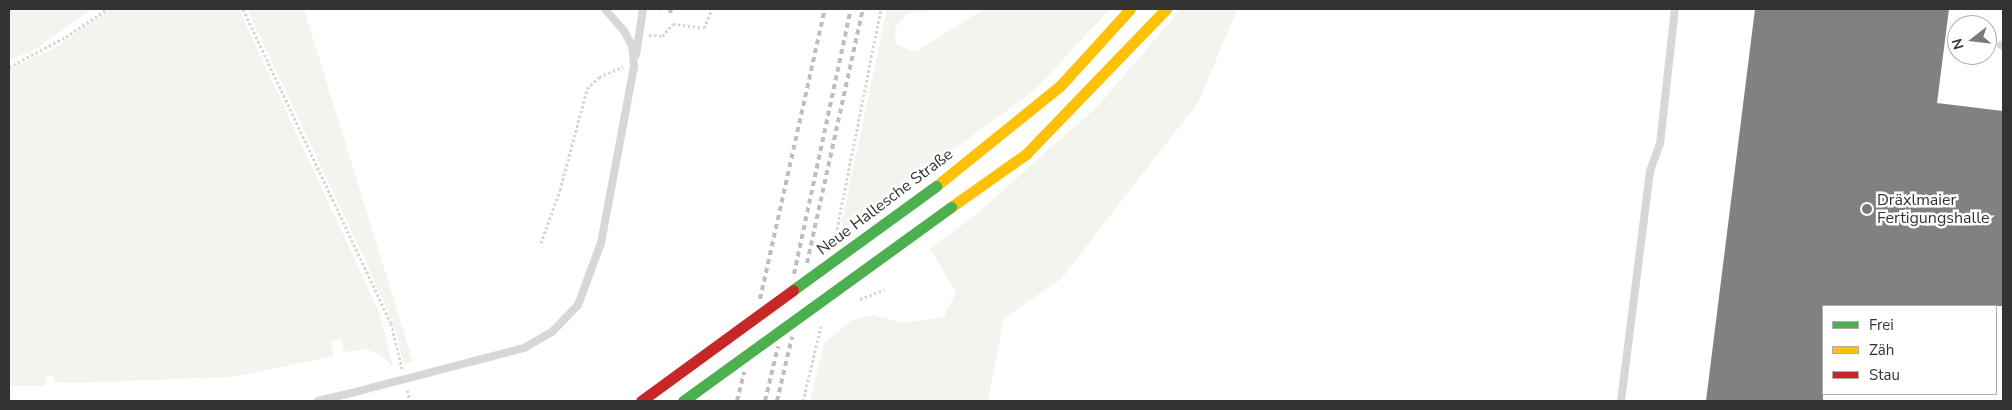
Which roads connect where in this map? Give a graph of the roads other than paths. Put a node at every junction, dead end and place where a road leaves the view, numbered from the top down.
1 (605, 9) edge
2 (643, 9) edge
3 (1130, 9) edge
4 (1166, 9) edge
5 (1675, 9) edge
6 (634, 67) junction
7 (318, 401) edge
8 (641, 401) edge
9 (683, 401) edge
10 (1621, 401) edge

1 - 6 lane
2 - 6 lane
3 - 8 main road, Neue Hallesche Straße, bridge
4 - 9 main road, bridge
5 - 10 lane
6 - 7 lane, bridge

